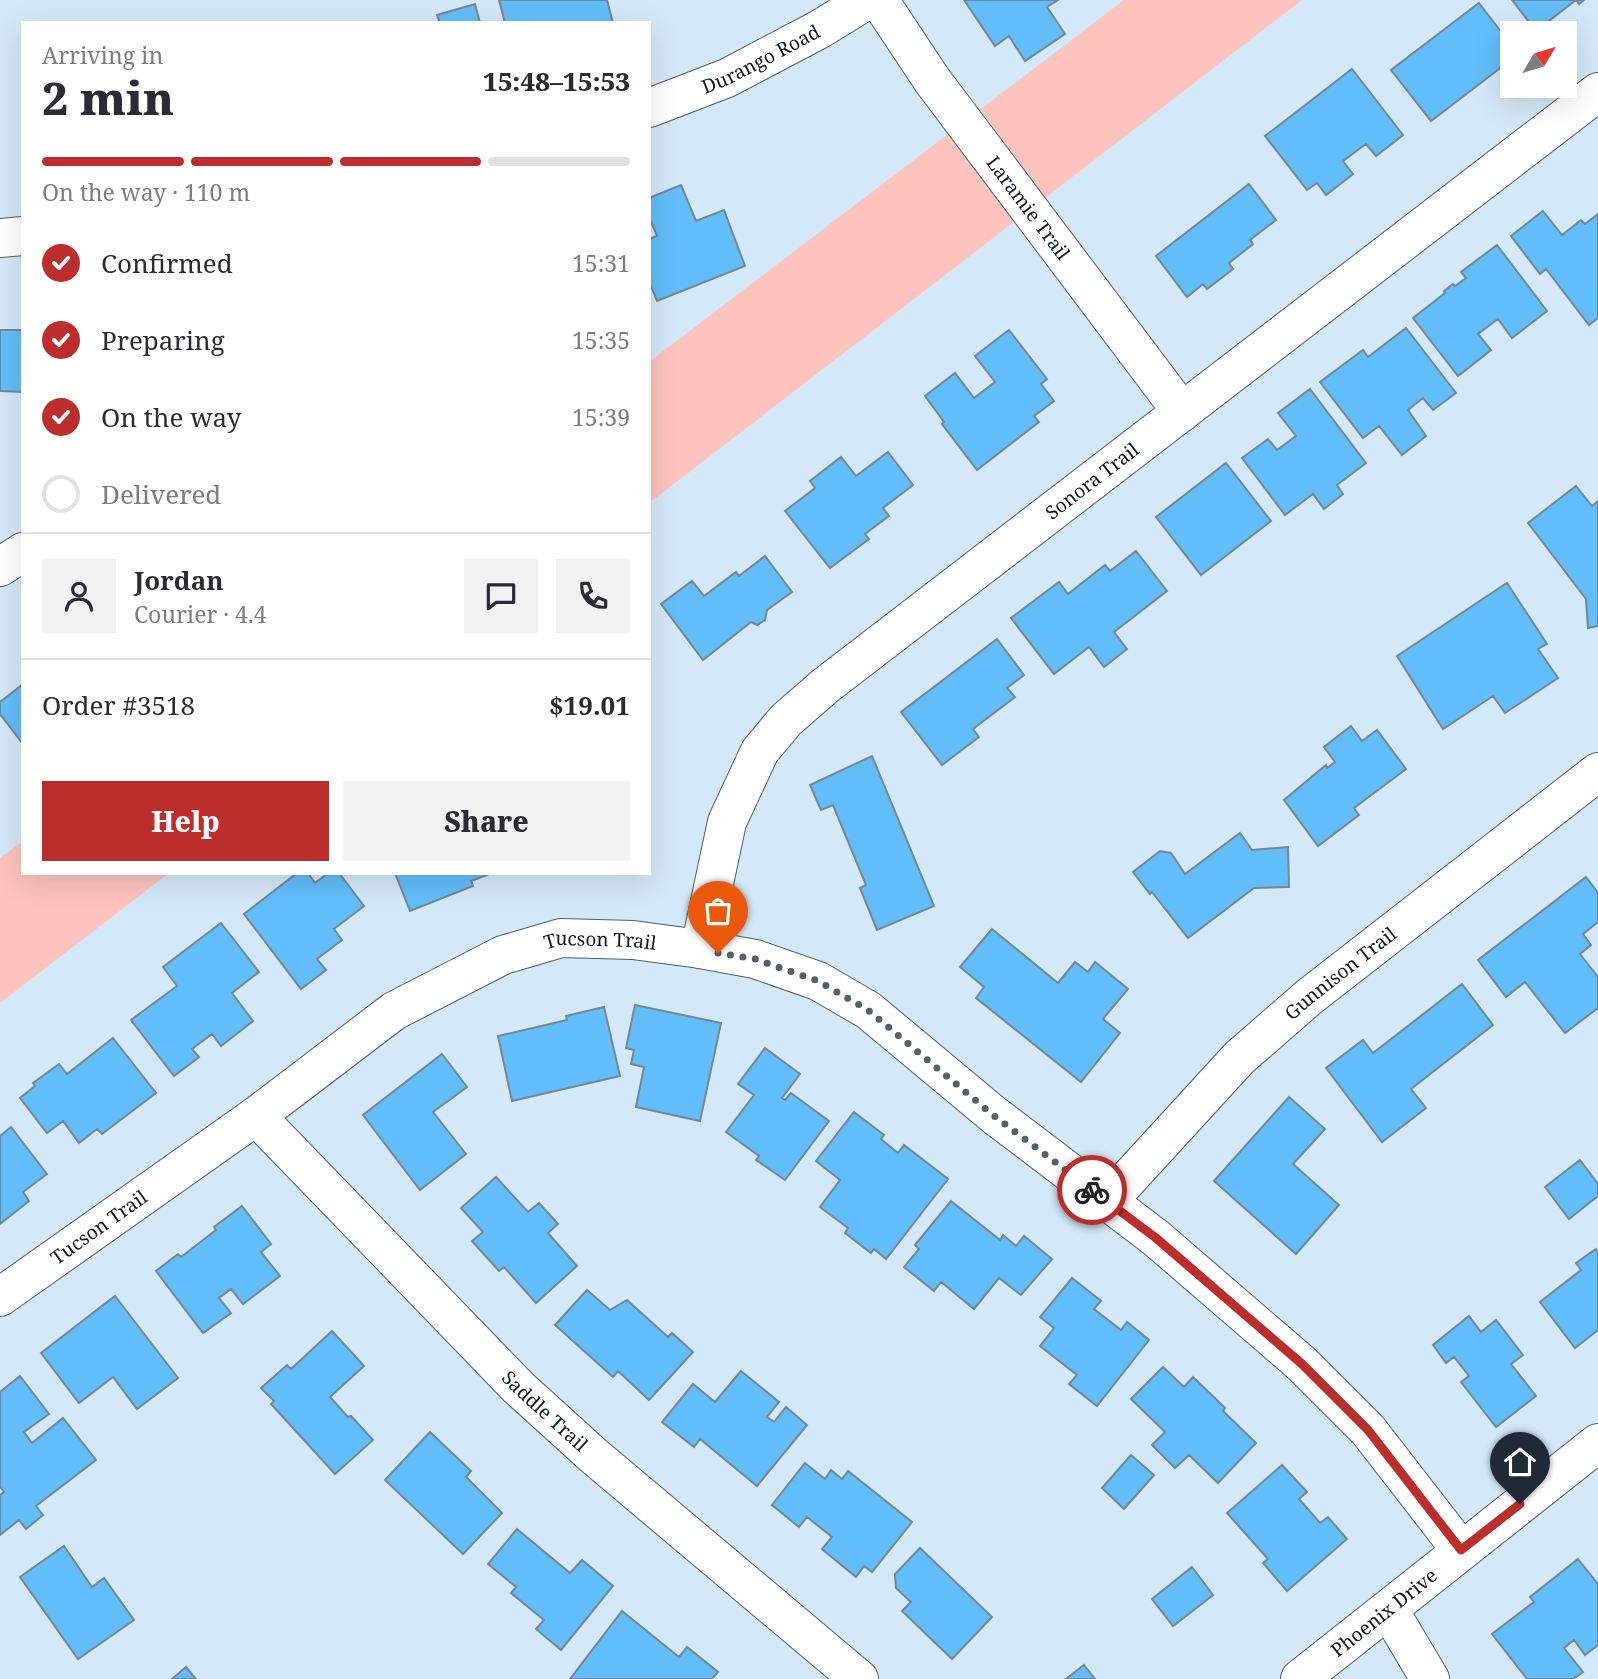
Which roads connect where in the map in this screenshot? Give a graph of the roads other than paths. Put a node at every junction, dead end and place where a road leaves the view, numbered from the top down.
1 (867, 0) edge
2 (879, 0) edge
3 (1598, 92) edge
4 (651, 107) edge
5 (21, 236) edge
6 (0, 237) edge
7 (1182, 412) junction
8 (21, 553) edge
9 (0, 567) edge
10 (1598, 772) edge
11 (700, 949) junction
12 (256, 1116) junction
13 (1108, 1201) junction
14 (0, 1297) edge
15 (1598, 1443) edge
16 (1461, 1550) junction
17 (1389, 1609) junction
18 (859, 1679) edge
19 (1300, 1679) edge
20 (1430, 1679) edge

1 - 4 street, Durango Road
2 - 7 street, Laramie Trail
3 - 7 street, Sonora Trail
5 - 6 street
7 - 11 street, Sonora Trail
8 - 9 street
10 - 13 street, Gunnison Trail
11 - 12 street, Tucson Trail
11 - 13 street, Tucson Trail
12 - 14 street, Tucson Trail
12 - 18 street, Saddle Trail
13 - 16 street, Tucson Trail
15 - 16 street, Phoenix Drive
16 - 17 street, Phoenix Drive
17 - 19 street, Phoenix Drive
17 - 20 street

